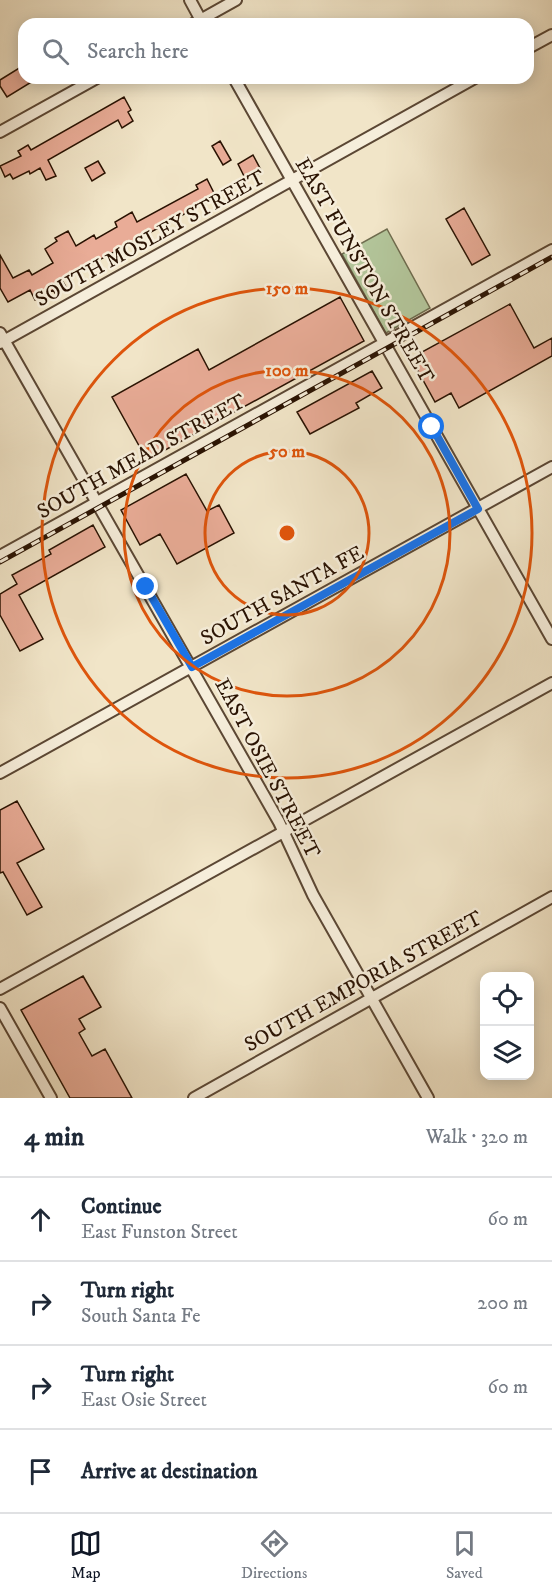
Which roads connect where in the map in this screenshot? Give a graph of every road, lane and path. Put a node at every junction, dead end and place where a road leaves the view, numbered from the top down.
1 (190, 0) edge
2 (236, 0) edge
3 (197, 18) edge
4 (207, 18) edge
5 (552, 35) edge
6 (534, 45) edge
7 (86, 84) edge
8 (237, 84) edge
9 (464, 84) edge
10 (0, 132) edge
11 (292, 181) junction
12 (552, 250) edge
13 (1, 339) edge
14 (384, 344) junction
15 (552, 467) edge
16 (97, 502) junction
17 (478, 509) junction
18 (0, 556) edge
19 (552, 639) edge
20 (192, 667) junction
21 (552, 683) edge
22 (0, 773) edge
23 (284, 831) junction
24 (552, 897) edge
25 (0, 989) edge
26 (371, 999) junction
27 (0, 1008) edge
28 (51, 1098) edge
29 (194, 1098) edge
30 (428, 1098) edge

1 - 3 street
2 - 4 street
5 - 6 street
7 - 10 street
8 - 11 street, EAST FUNSTON STREET
9 - 11 street, SOUTH MOSLEY STREET
11 - 13 street, SOUTH MOSLEY STREET
11 - 14 street, EAST FUNSTON STREET
12 - 14 street, SOUTH MEAD STREET
13 - 16 street, EAST OSIE STREET
14 - 16 street, SOUTH MEAD STREET
14 - 17 street, EAST FUNSTON STREET
15 - 17 street, SOUTH SANTA FE
16 - 18 street, SOUTH MEAD STREET
16 - 20 street, EAST OSIE STREET
17 - 19 street, EAST FUNSTON STREET
17 - 20 street, SOUTH SANTA FE
20 - 22 street, SOUTH SANTA FE
20 - 23 street, EAST OSIE STREET
21 - 23 street
23 - 25 street
23 - 26 street, EAST OSIE STREET
24 - 26 street, SOUTH EMPORIA STREET
26 - 29 street, SOUTH EMPORIA STREET
26 - 30 street, EAST OSIE STREET
27 - 28 street

